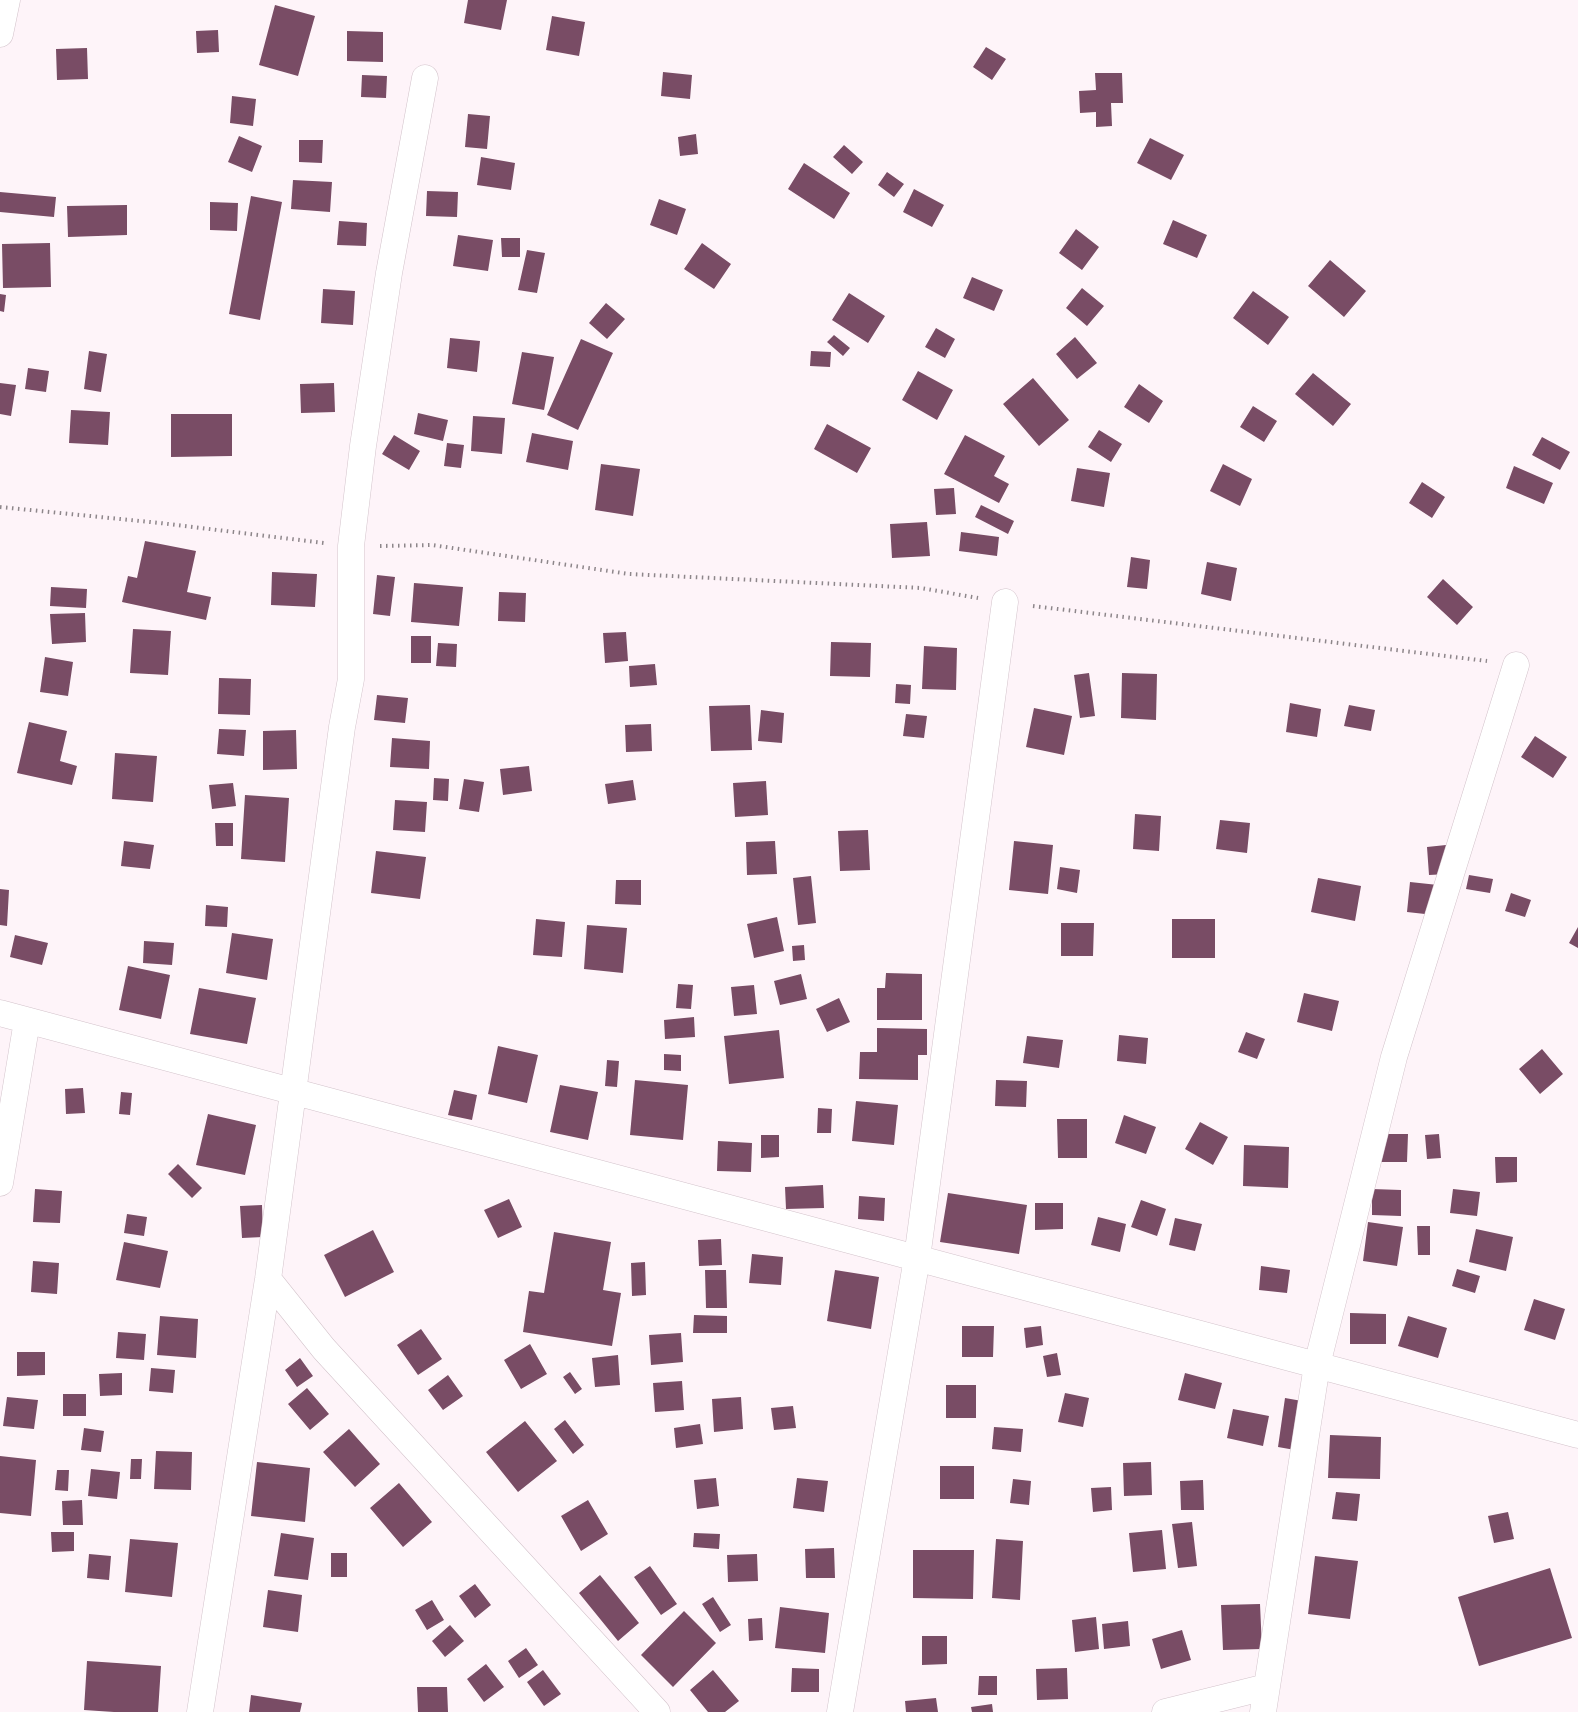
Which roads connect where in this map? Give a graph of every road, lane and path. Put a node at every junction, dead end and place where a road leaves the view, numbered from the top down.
1 (7, 0) edge
2 (0, 34) edge
3 (425, 78) dead end
4 (0, 507) edge
5 (351, 546) junction
6 (1005, 602) junction
7 (1516, 664) joint
8 (0, 1013) edge
9 (27, 1021) junction
10 (292, 1092) junction
11 (0, 1183) edge
12 (917, 1258) junction
13 (268, 1279) junction
14 (1317, 1365) junction
15 (1578, 1435) edge
16 (1264, 1700) edge
17 (200, 1712) edge
18 (657, 1712) edge
19 (840, 1712) edge
20 (1165, 1712) edge

1 - 2 street
3 - 5 street
4 - 5 path
5 - 6 path
5 - 10 street
6 - 7 path
6 - 12 street
7 - 14 street
8 - 9 street
9 - 10 street
9 - 11 street
10 - 12 street
10 - 13 street
12 - 14 street
12 - 19 street
13 - 17 street
13 - 18 street
14 - 15 street
14 - 16 street
16 - 20 street

